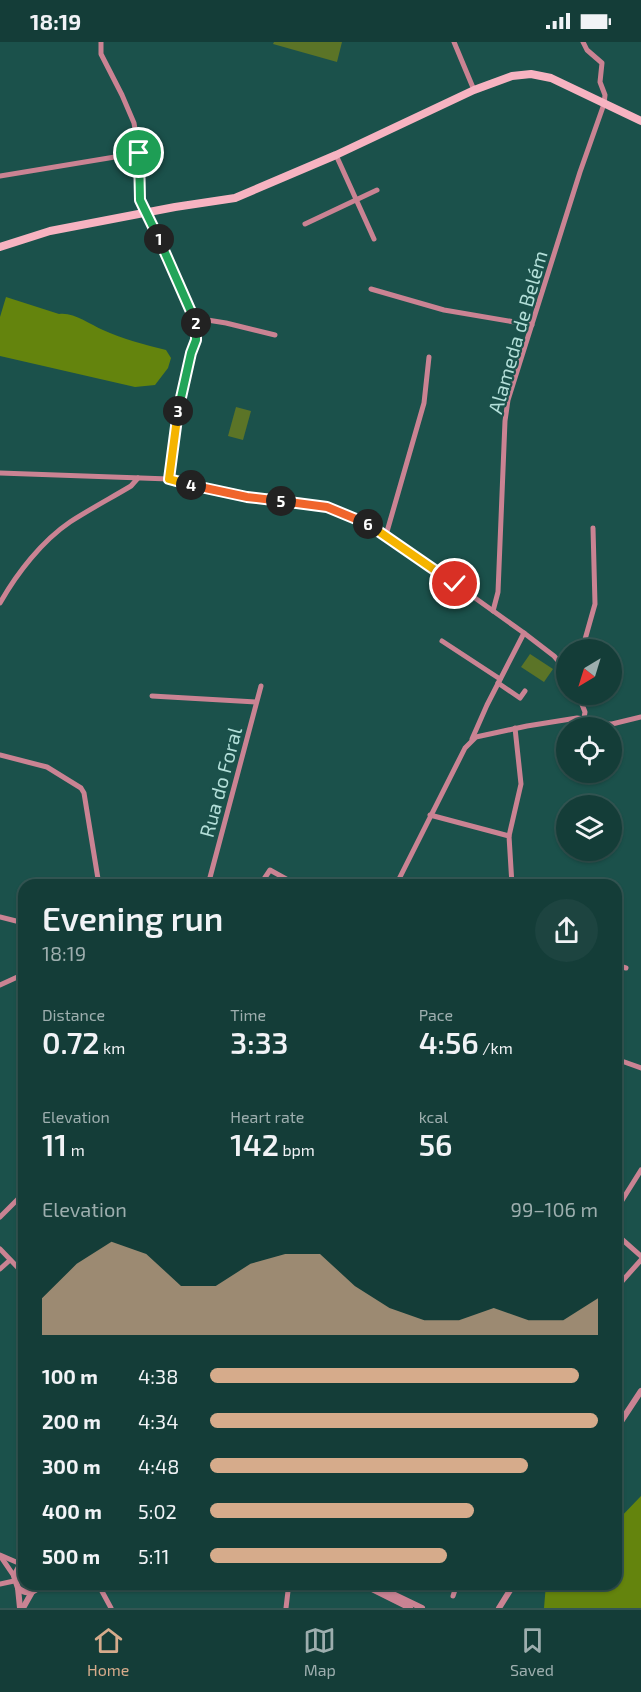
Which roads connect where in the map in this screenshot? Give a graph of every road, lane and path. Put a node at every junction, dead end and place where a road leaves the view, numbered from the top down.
1 (101, 42) edge
2 (454, 42) edge
3 (583, 42) edge
4 (474, 90) junction
5 (604, 104) junction
6 (641, 121) edge
7 (139, 153) junction
8 (336, 155) junction
9 (0, 176) edge
10 (377, 190) dead end
11 (356, 200) junction
12 (146, 213) junction
13 (305, 224) dead end
14 (374, 239) dead end
15 (0, 247) edge
16 (370, 289) dead end
17 (195, 318) junction
18 (532, 325) junction
19 (275, 335) dead end
20 (429, 357) dead end
21 (0, 473) edge
22 (138, 478) junction
23 (169, 479) junction
24 (593, 528) dead end
25 (386, 535) junction
26 (0, 603) edge
27 (493, 611) junction
28 (524, 633) junction
29 (585, 639) edge
30 (441, 641) dead end
31 (556, 658) edge
32 (499, 681) junction
33 (261, 686) dead end
34 (525, 691) dead end
35 (152, 696) dead end
36 (256, 702) junction
37 (641, 717) edge
38 (556, 722) edge
39 (622, 723) edge
40 (515, 729) junction
41 (472, 739) junction
42 (0, 755) edge
43 (430, 815) junction
44 (509, 836) junction
45 (98, 879) edge
46 (210, 879) edge
47 (264, 879) edge
48 (286, 879) edge
49 (399, 879) edge
50 (512, 879) edge
51 (0, 917) edge
52 (18, 922) edge
53 (622, 967) edge
54 (626, 968) dead end
55 (18, 977) edge
56 (0, 986) edge
57 (622, 1061) edge
58 (641, 1068) edge
59 (640, 1172) edge
60 (18, 1199) edge
61 (622, 1200) edge
62 (0, 1217) edge
63 (622, 1240) edge
64 (0, 1249) edge
65 (641, 1258) edge
66 (10, 1260) junction
67 (18, 1268) edge
68 (0, 1269) edge
69 (622, 1281) edge
70 (641, 1391) edge
71 (622, 1420) edge
72 (0, 1556) edge
73 (18, 1563) edge
74 (18, 1570) edge
75 (14, 1578) junction
76 (0, 1584) edge
77 (18, 1588) edge
78 (18, 1590) edge
79 (20, 1590) edge
80 (34, 1590) edge
81 (101, 1590) edge
82 (374, 1590) edge
83 (384, 1590) edge
84 (455, 1590) edge
85 (510, 1590) edge
86 (288, 1591) dead end
87 (32, 1592) junction
88 (453, 1596) dead end
89 (22, 1608) edge
90 (111, 1608) edge
91 (286, 1608) edge
92 (410, 1608) edge
93 (422, 1608) edge
94 (499, 1608) edge

1 - 7 street
2 - 4 street
3 - 5 street
4 - 5 main road
4 - 8 main road
5 - 6 main road
5 - 18 street, Alameda de Belém
7 - 9 street
7 - 12 street
8 - 11 street
8 - 12 main road
10 - 11 street
11 - 13 street
11 - 14 street
12 - 15 main road
12 - 17 street
16 - 18 street
17 - 19 street
17 - 23 street
18 - 27 street, Alameda de Belém
20 - 25 street
21 - 22 street
22 - 23 street
22 - 26 street
23 - 25 street
24 - 29 street
25 - 27 street
27 - 28 street
28 - 31 street
28 - 32 street
30 - 32 street
32 - 34 street
32 - 41 street
33 - 36 street, Rua do Foral
35 - 36 street
36 - 46 street, Rua do Foral
37 - 39 street
38 - 40 street
40 - 41 street
40 - 44 street
41 - 43 street
42 - 45 street
43 - 44 street
43 - 49 street
44 - 50 street
47 - 48 street
51 - 52 street
53 - 54 street
55 - 56 street
57 - 58 street
59 - 61 street
60 - 62 street
63 - 65 street
64 - 66 street
65 - 69 street
66 - 67 street
66 - 68 street
70 - 71 street
72 - 73 street
72 - 75 street
74 - 75 street
75 - 76 street
75 - 77 street
78 - 89 street
79 - 87 street
80 - 87 street
81 - 90 street
82 - 92 street
83 - 93 street
84 - 88 street
85 - 94 street
86 - 91 street
87 - 89 street

